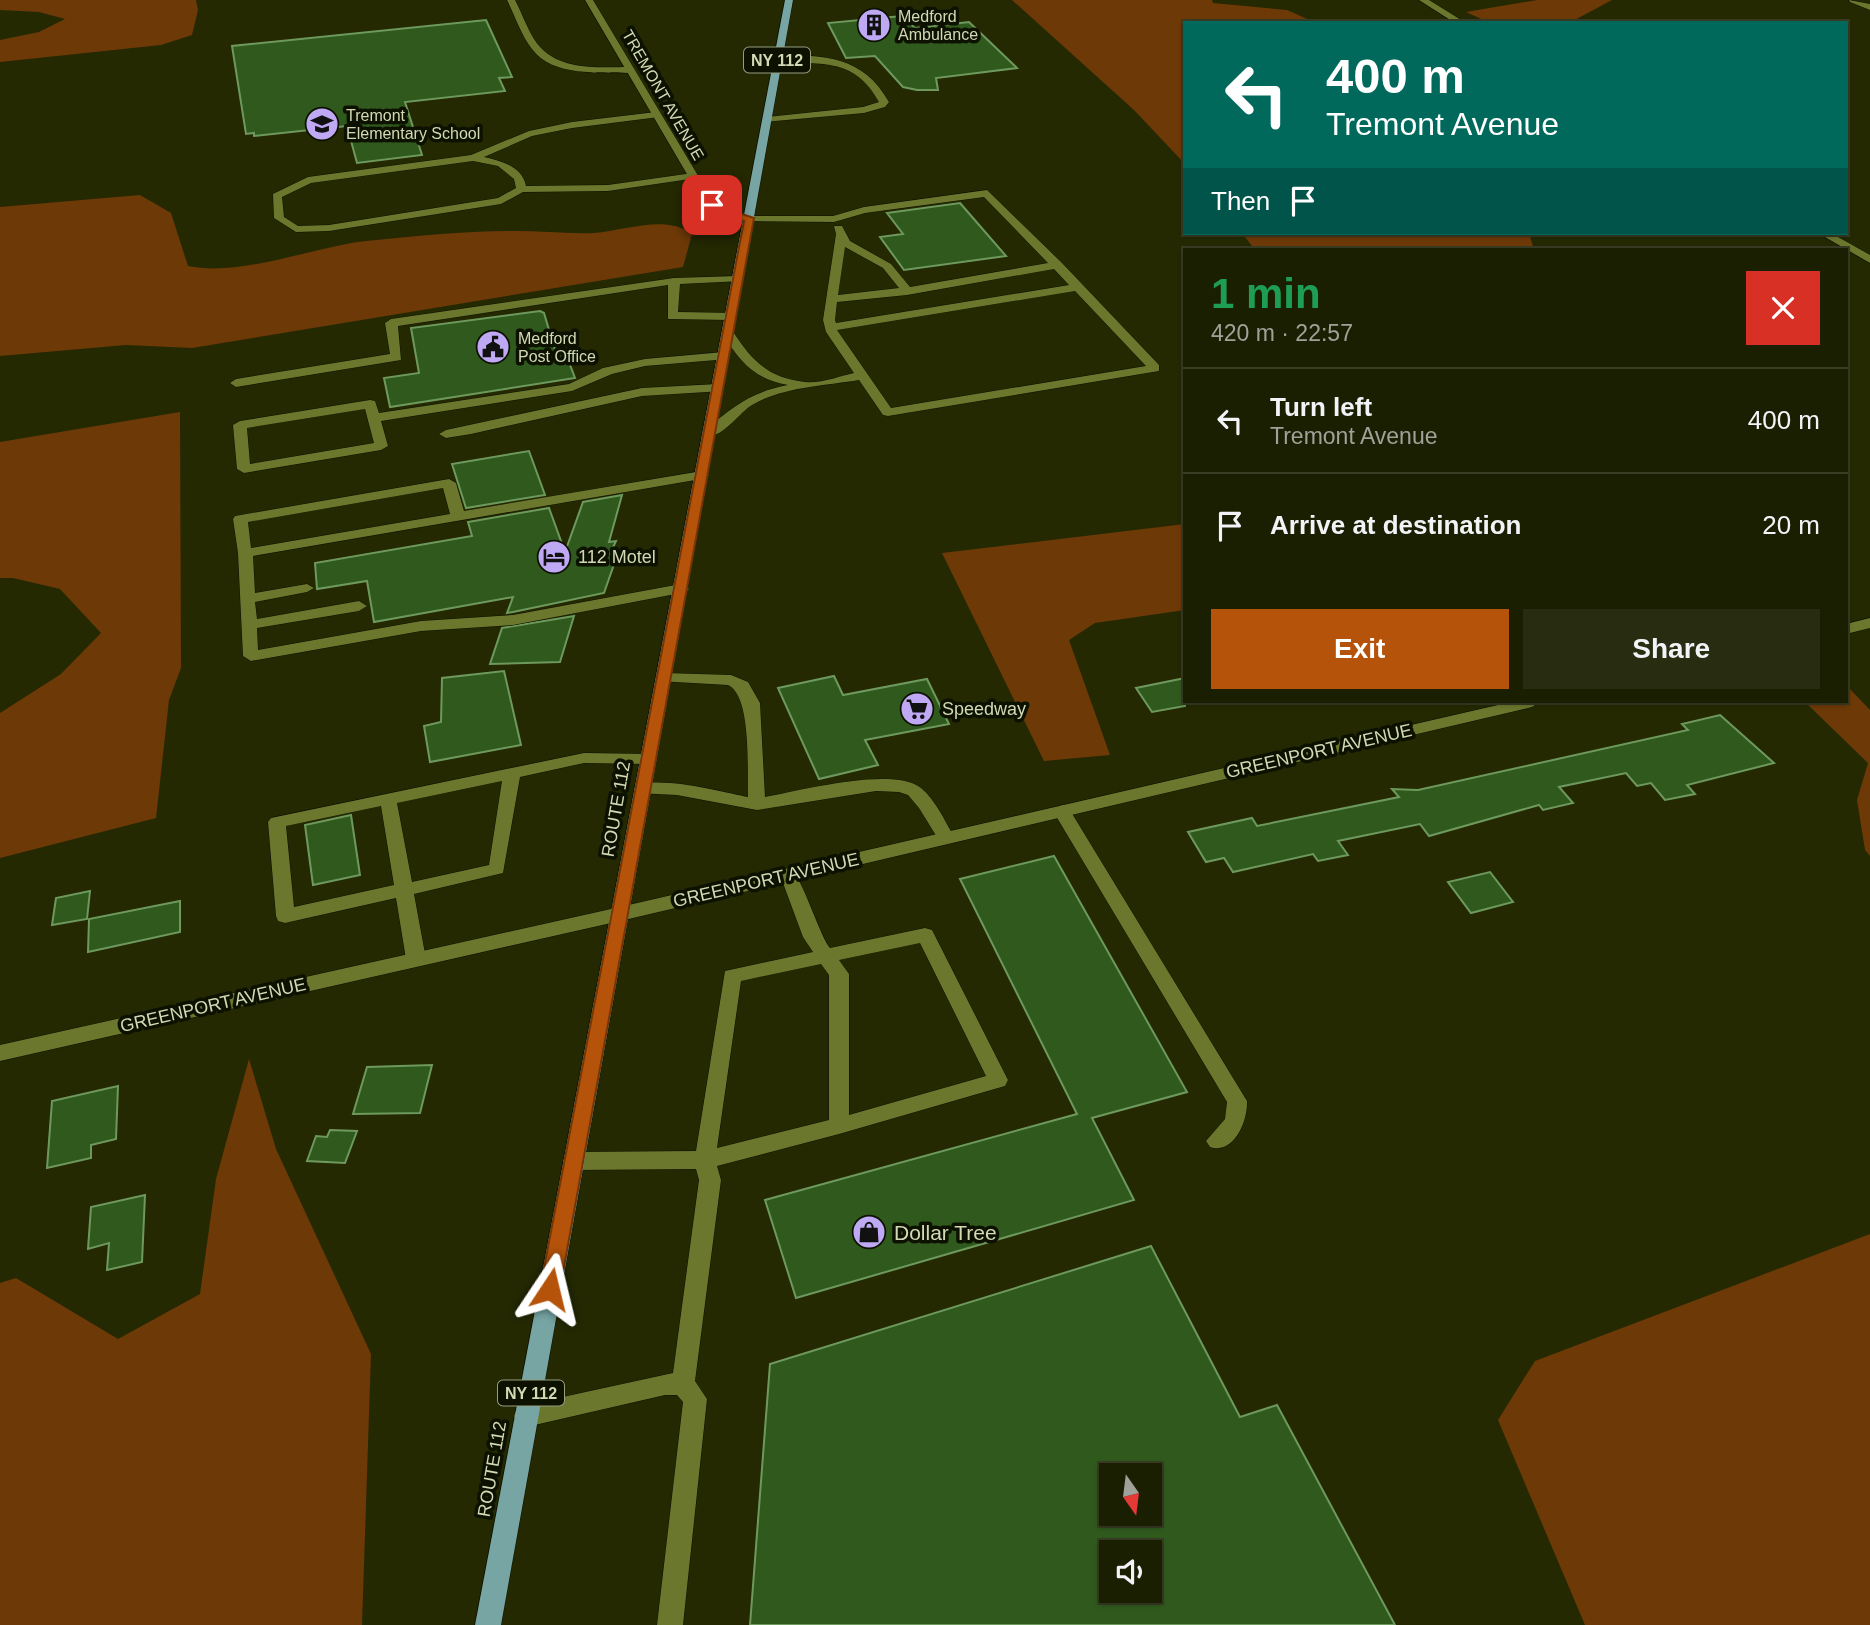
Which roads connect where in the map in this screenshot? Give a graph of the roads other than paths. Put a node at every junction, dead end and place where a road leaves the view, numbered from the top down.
1 (511, 0) edge
2 (589, 0) edge
3 (789, 0) edge
4 (1423, 0) edge
5 (1853, 0) edge
6 (1870, 8) edge
7 (1459, 21) edge
8 (777, 58) junction
9 (630, 70) junction
10 (656, 115) junction
11 (767, 120) junction
12 (473, 158) junction
13 (693, 176) junction
14 (521, 189) junction
15 (749, 218) junction
16 (834, 219) junction
17 (841, 235) junction
18 (1826, 235) edge
19 (1870, 260) edge
20 (1058, 265) junction
21 (738, 279) junction
22 (674, 281) junction
23 (1079, 287) junction
24 (907, 291) junction
25 (833, 299) junction
26 (732, 316) junction
27 (831, 327) junction
28 (728, 333) junction
29 (724, 356) junction
30 (864, 375) junction
31 (236, 383) dead end
32 (803, 384) junction
33 (718, 388) junction
34 (374, 418) junction
35 (710, 433) junction
36 (446, 435) dead end
37 (702, 475) junction
38 (458, 516) junction
39 (244, 553) junction
40 (307, 588) dead end
41 (681, 589) junction
42 (246, 599) junction
43 (359, 606) dead end
44 (1870, 623) edge
45 (248, 625) junction
46 (1848, 628) edge
47 (664, 678) junction
48 (1528, 703) edge
49 (649, 759) junction
50 (512, 773) junction
51 (643, 789) junction
52 (388, 799) junction
53 (757, 804) junction
54 (1062, 811) junction
55 (946, 838) junction
56 (789, 875) junction
57 (404, 890) junction
58 (620, 914) junction
59 (827, 957) junction
60 (416, 960) junction
61 (0, 1053) edge
62 (839, 1126) junction
63 (1217, 1141) dead end
64 (705, 1160) junction
65 (574, 1161) junction
66 (684, 1384) junction
67 (526, 1416) junction
68 (488, 1625) edge
69 (670, 1625) edge

1 - 9 street
2 - 9 street, TREMONT AVENUE
3 - 8 main road, ROUTE 112 / NY 112
4 - 7 street
5 - 6 street
8 - 11 main road, ROUTE 112 / NY 112
8 - 11 street
9 - 10 street, TREMONT AVENUE
10 - 12 street
10 - 13 street, TREMONT AVENUE
11 - 15 main road, ROUTE 112 / NY 112
12 - 14 street
12 - 14 street
13 - 14 street
13 - 15 street, TREMONT AVENUE
15 - 16 street, TREMONT AVENUE
15 - 21 main road, ROUTE 112 / NY 112
16 - 17 street
16 - 20 street, TREMONT AVENUE
17 - 24 street
17 - 25 street
18 - 19 street
20 - 23 street
20 - 24 street
21 - 22 street
21 - 26 main road, ROUTE 112 / NY 112
22 - 26 street
22 - 31 street
23 - 27 street
23 - 30 street
24 - 25 street
25 - 27 street
26 - 28 main road, ROUTE 112 / NY 112
27 - 30 street
28 - 29 main road, ROUTE 112 / NY 112
28 - 32 street
29 - 33 main road, ROUTE 112 / NY 112
29 - 34 street
30 - 32 street
32 - 35 street
33 - 35 main road, ROUTE 112 / NY 112
33 - 36 street
34 - 34 street
35 - 37 main road, ROUTE 112 / NY 112
37 - 38 street
37 - 41 main road, ROUTE 112 / NY 112
38 - 39 street
38 - 39 street
39 - 42 street
40 - 42 street
41 - 45 street
41 - 47 main road, ROUTE 112 / NY 112
42 - 45 street
43 - 45 street
44 - 46 street
47 - 49 main road, ROUTE 112 / NY 112
47 - 53 street
48 - 54 street, GREENPORT AVENUE
49 - 50 street
49 - 51 main road, ROUTE 112 / NY 112
50 - 52 street
50 - 57 street
51 - 53 street
51 - 58 main road, ROUTE 112 / NY 112
52 - 57 street
52 - 57 street
53 - 55 street
54 - 55 street, GREENPORT AVENUE
54 - 63 street
55 - 56 street, GREENPORT AVENUE
56 - 58 street, GREENPORT AVENUE
56 - 59 street
57 - 60 street
58 - 60 street, GREENPORT AVENUE
58 - 65 main road, ROUTE 112 / NY 112
59 - 62 street
59 - 62 street
59 - 64 street
60 - 61 street, GREENPORT AVENUE
62 - 64 street
64 - 65 street
64 - 66 street
65 - 67 main road, ROUTE 112 / NY 112
66 - 67 street
66 - 69 street
67 - 68 main road, ROUTE 112 / NY 112

